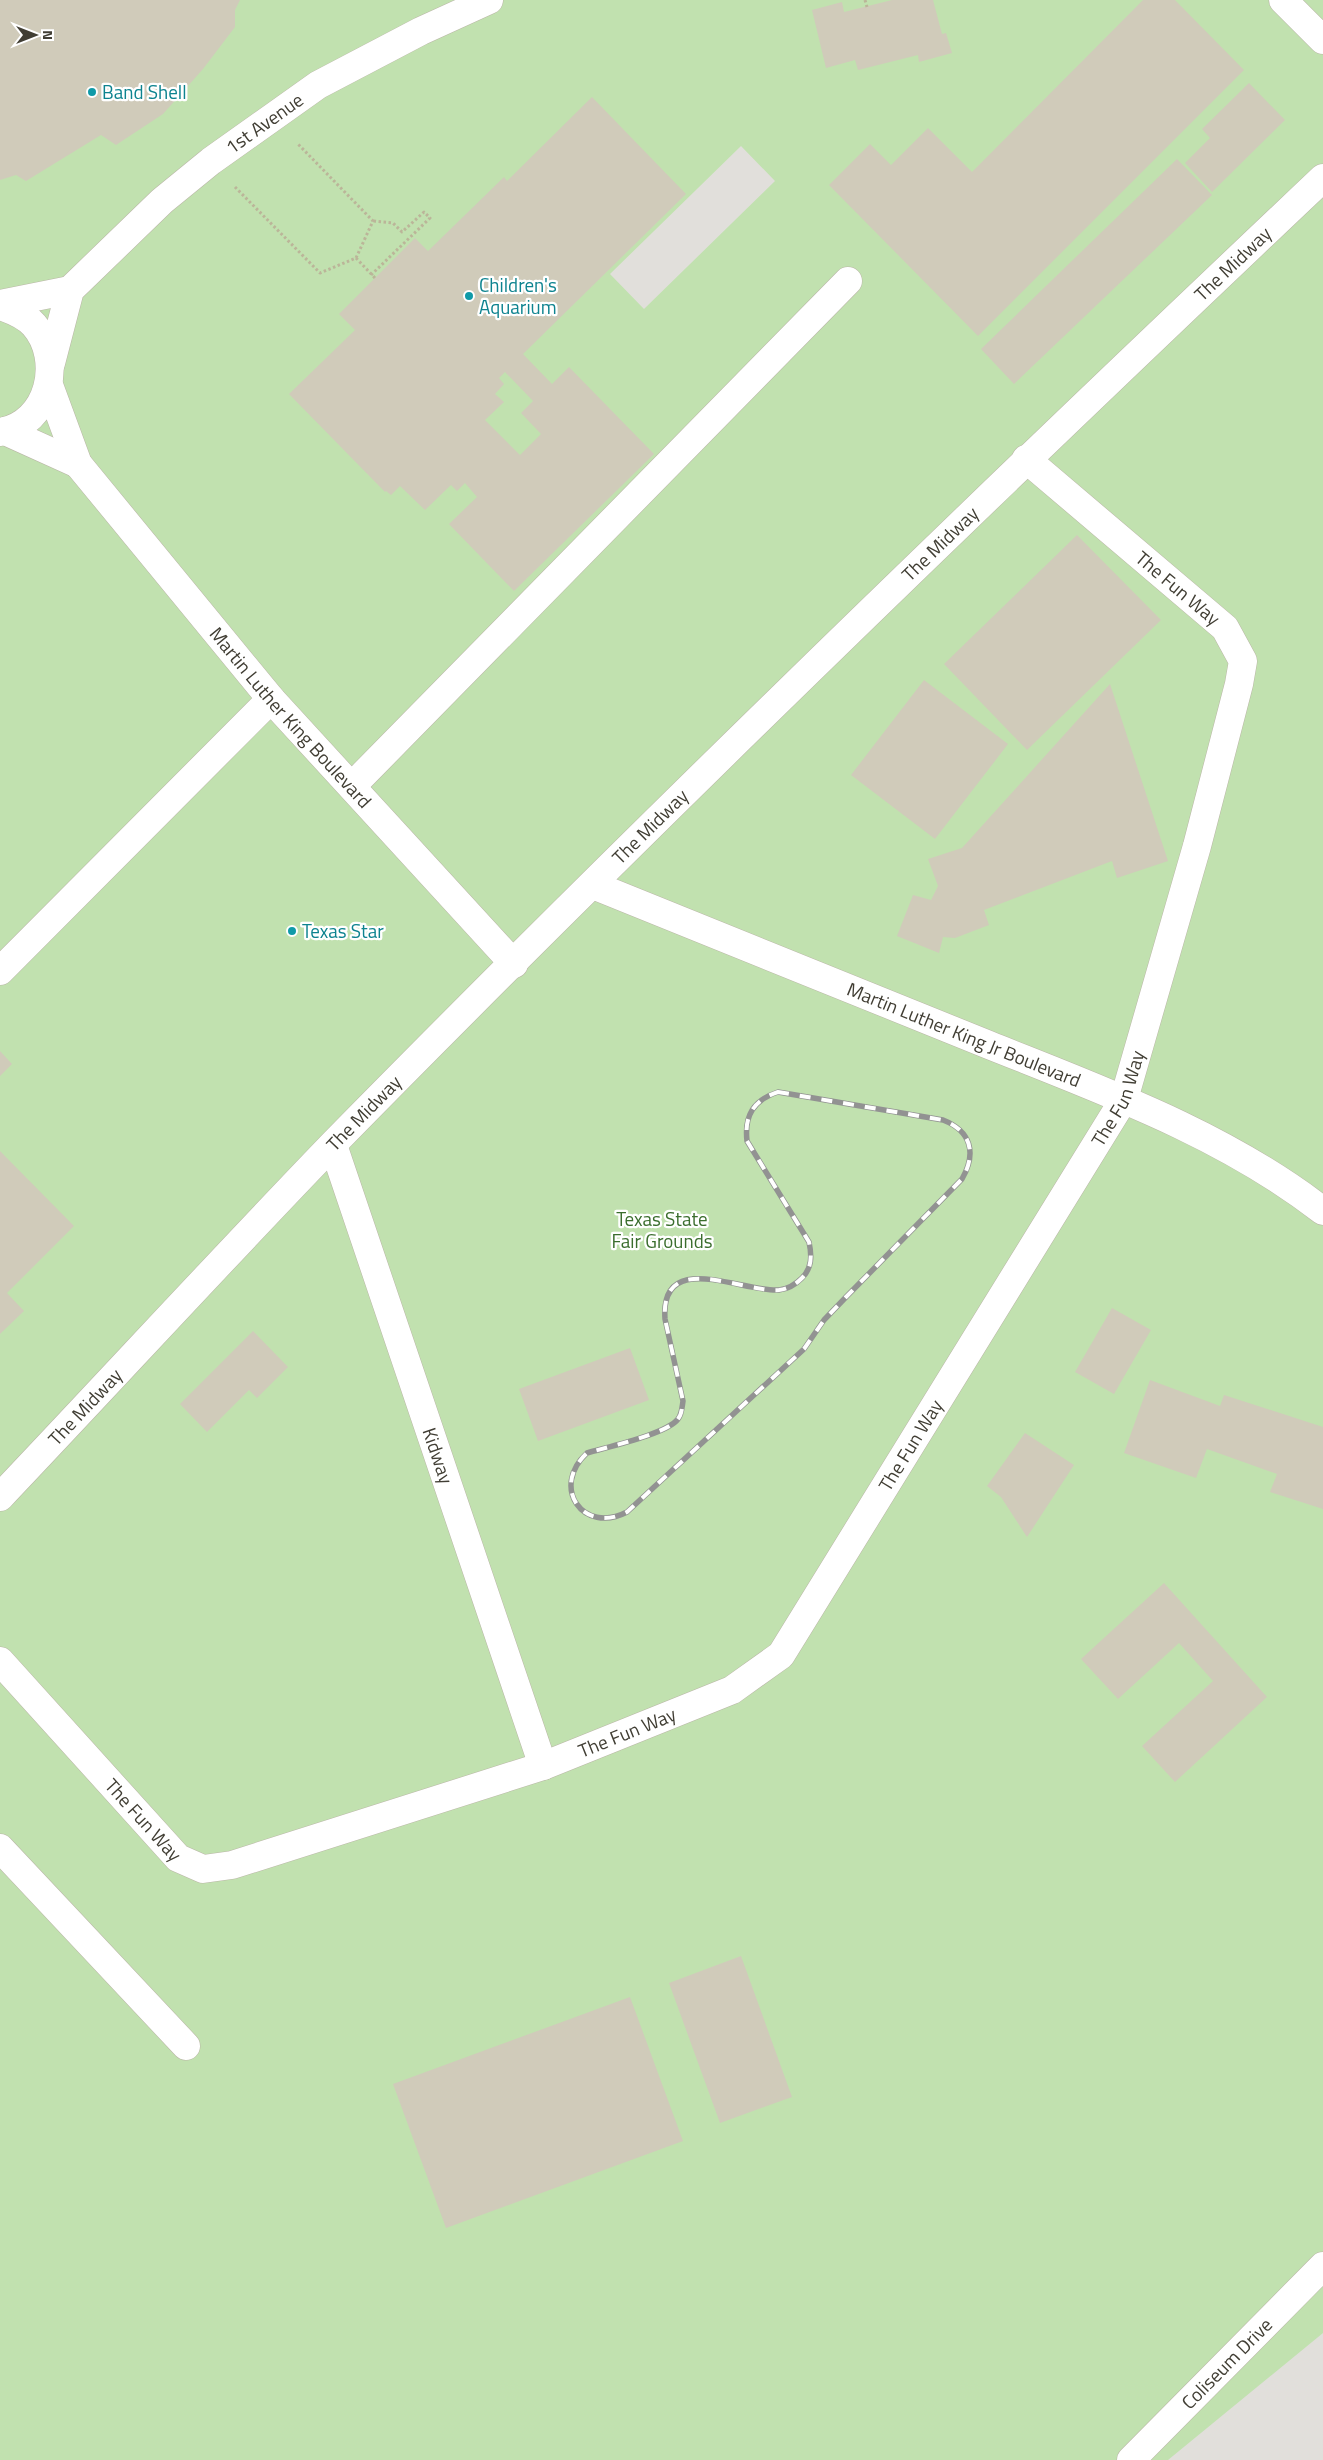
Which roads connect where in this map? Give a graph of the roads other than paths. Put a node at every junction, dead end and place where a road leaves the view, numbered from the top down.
1 (489, 0) edge
2 (1283, 0) edge
3 (1323, 40) edge
4 (1323, 178) edge
5 (848, 281) dead end
6 (70, 290) junction
7 (0, 305) edge
8 (50, 374) junction
9 (3, 431) edge
10 (1026, 460) junction
11 (78, 464) junction
12 (271, 699) junction
13 (352, 786) junction
14 (593, 885) junction
15 (514, 964) junction
16 (0, 971) edge
17 (1124, 1099) junction
18 (333, 1145) junction
19 (1323, 1211) edge
20 (0, 1497) edge
21 (0, 1661) edge
22 (542, 1766) junction
23 (0, 1848) edge
24 (186, 2046) dead end
25 (1323, 2266) edge
26 (1131, 2460) edge

1 - 6 street, 1st Avenue
2 - 3 street
4 - 10 street, The Midway
5 - 13 street
6 - 7 street
6 - 8 street
7 - 8 street, Martin Luther King Boulevard
8 - 9 street
8 - 11 street, Martin Luther King Boulevard
9 - 11 street, Martin Luther King Boulevard
10 - 14 street, The Midway
10 - 17 street, The Fun Way
11 - 12 street, Martin Luther King Boulevard
12 - 13 street, Martin Luther King Boulevard
12 - 16 street
13 - 15 street, Martin Luther King Boulevard
14 - 15 street, The Midway
14 - 17 street, Martin Luther King Jr Boulevard
15 - 18 street, The Midway
17 - 19 street, Martin Luther King Jr Boulevard
17 - 22 street, The Fun Way
18 - 20 street, The Midway
18 - 22 street, Kidway
21 - 22 street, The Fun Way
23 - 24 street
25 - 26 street, Coliseum Drive

